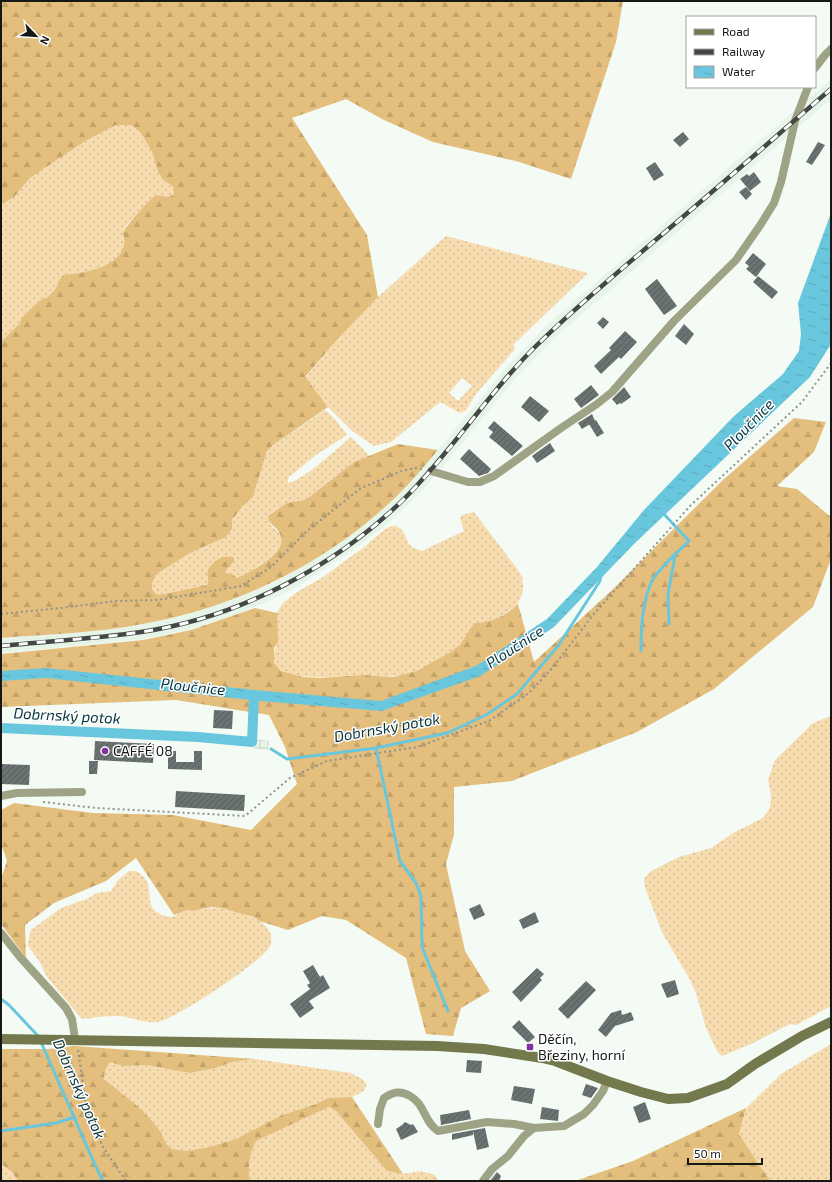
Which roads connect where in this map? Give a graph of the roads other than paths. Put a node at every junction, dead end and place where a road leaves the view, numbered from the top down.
1 (831, 49) edge
2 (816, 67) edge
3 (808, 88) edge
4 (431, 471) road end
5 (82, 792) dead end
6 (1, 796) edge
7 (1, 933) edge
8 (831, 1022) edge
9 (1, 1039) edge
10 (75, 1039) junction
11 (607, 1081) junction
12 (378, 1124) dead end
13 (534, 1128) junction
14 (483, 1181) edge

1 - 2 street
3 - 4 street
5 - 6 street
7 - 10 street
8 - 11 main road
9 - 10 main road
10 - 11 main road
11 - 13 street
12 - 13 street
13 - 14 street

